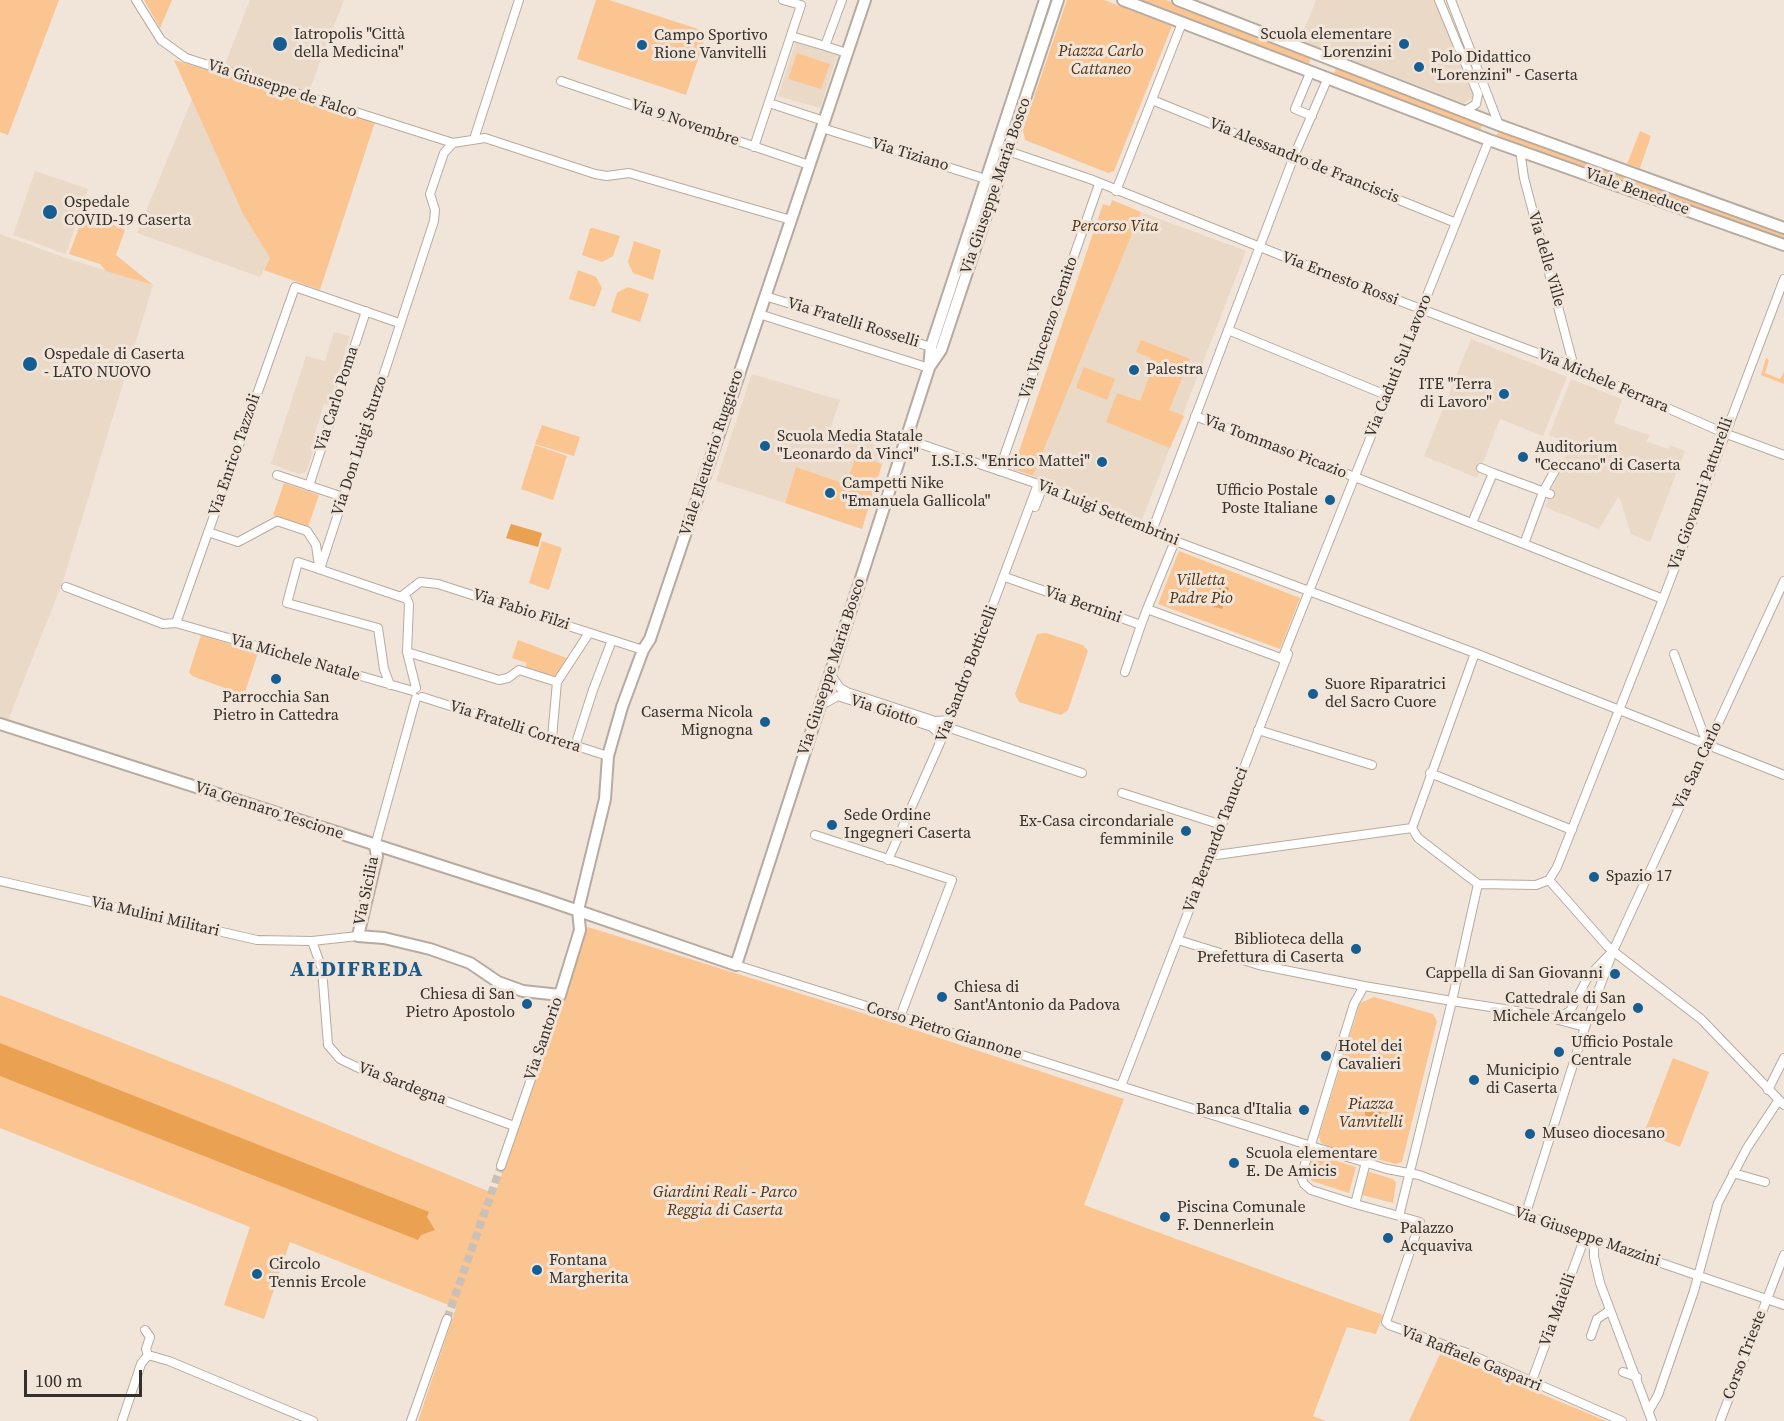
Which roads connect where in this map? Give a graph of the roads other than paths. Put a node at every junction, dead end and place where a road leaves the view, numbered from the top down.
1 (136, 0) edge
2 (519, 0) edge
3 (783, 0) edge
4 (842, 0) edge
5 (865, 0) edge
6 (1045, 0) edge
7 (1059, 0) edge
8 (1123, 0) edge
9 (1178, 0) edge
10 (1439, 0) edge
11 (1451, 0) edge
12 (1182, 23) junction
13 (791, 36) junction
14 (825, 46) junction
15 (847, 53) junction
16 (1317, 55) junction
17 (1335, 62) junction
18 (1310, 73) junction
19 (1327, 80) junction
20 (561, 81) dead end
21 (1152, 100) junction
22 (769, 103) junction
23 (1465, 111) junction
24 (1312, 116) junction
25 (823, 125) junction
26 (1499, 125) junction
27 (474, 139) junction
28 (1489, 140) junction
29 (453, 143) junction
30 (754, 147) junction
31 (996, 147) junction
32 (1520, 150) junction
33 (1009, 151) junction
34 (1294, 156) junction
35 (809, 165) junction
36 (1633, 173) junction
37 (986, 179) junction
38 (998, 183) junction
39 (1099, 184) junction
40 (1627, 189) junction
41 (1116, 191) junction
42 (790, 220) junction
43 (1456, 224) junction
44 (1784, 228) edge
45 (1784, 245) edge
46 (1259, 248) junction
47 (1784, 279) edge
48 (765, 296) junction
49 (1421, 310) junction
50 (366, 311) junction
51 (759, 314) junction
52 (399, 323) junction
53 (1228, 330) junction
54 (936, 348) junction
55 (1574, 367) junction
56 (929, 368) junction
57 (1386, 395) junction
58 (1195, 416) junction
59 (1724, 432) junction
60 (906, 439) junction
61 (1784, 455) edge
62 (1558, 465) dead end
63 (1481, 468) dead end
64 (999, 471) junction
65 (1492, 472) junction
66 (277, 476) dead end
67 (1355, 477) junction
68 (1040, 485) junction
69 (309, 486) junction
70 (1547, 493) junction
71 (343, 497) junction
72 (1472, 523) junction
73 (1152, 531) junction
74 (208, 532) junction
75 (1175, 541) junction
76 (1524, 544) junction
77 (320, 569) junction
78 (1007, 578) junction
79 (1784, 581) edge
80 (66, 587) dead end
81 (1310, 593) junction
82 (402, 596) junction
83 (1663, 599) junction
84 (1147, 609) junction
85 (176, 623) junction
86 (1141, 625) junction
87 (590, 633) junction
88 (612, 640) junction
89 (643, 650) junction
90 (407, 652) junction
91 (1475, 653) junction
92 (1674, 654) dead end
93 (1284, 659) junction
94 (830, 672) junction
95 (1125, 672) dead end
96 (557, 682) junction
97 (390, 685) junction
98 (417, 694) junction
99 (818, 708) junction
100 (1619, 710) junction
101 (949, 723) junction
102 (0, 724) edge
103 (1258, 730) junction
104 (552, 738) junction
105 (575, 746) junction
106 (939, 746) junction
107 (1708, 746) junction
108 (608, 756) junction
109 (1372, 765) dead end
110 (1082, 773) dead end
111 (1430, 773) junction
112 (1784, 775) edge
113 (1122, 793) dead end
114 (1222, 825) junction
115 (1412, 828) junction
116 (1572, 830) junction
117 (815, 836) dead end
118 (375, 846) junction
119 (1209, 856) junction
120 (888, 860) junction
121 (1549, 879) junction
122 (0, 881) edge
123 (1478, 884) junction
124 (578, 910) junction
125 (358, 936) junction
126 (1178, 940) junction
127 (312, 941) junction
128 (1613, 951) junction
129 (736, 965) junction
130 (1364, 986) junction
131 (560, 995) junction
132 (1452, 1001) junction
133 (900, 1017) junction
134 (1560, 1020) junction
135 (1585, 1027) junction
136 (1784, 1058) edge
137 (1121, 1086) junction
138 (1768, 1090) junction
139 (1781, 1103) edge
140 (514, 1126) junction
141 (1311, 1146) junction
142 (1366, 1162) junction
143 (501, 1166) tunnel mouth
144 (1409, 1170) junction
145 (1733, 1173) junction
146 (1765, 1182) dead end
147 (1355, 1204) junction
148 (1399, 1216) junction
149 (1525, 1216) junction
150 (1585, 1238) junction
151 (1594, 1241) junction
152 (1784, 1255) edge
153 (1698, 1276) junction
154 (1767, 1299) junction
155 (1784, 1305) edge
156 (1609, 1311) junction
157 (447, 1319) tunnel mouth
158 (145, 1330) dead end
159 (1591, 1336) dead end
160 (148, 1355) junction
161 (1623, 1372) dead end
162 (1637, 1377) junction
163 (1532, 1383) junction
164 (1650, 1409) junction
165 (122, 1421) edge
166 (313, 1421) edge
167 (411, 1421) edge
168 (1622, 1421) edge
169 (1652, 1421) edge
170 (1720, 1421) edge

1 - 29 street, Via Giuseppe de Falco
2 - 27 street
3 - 13 street
4 - 14 street
5 - 15 street, Viale Eleuterio Ruggiero
6 - 31 street, Via Giuseppe Maria Bosco
7 - 33 street, Via Giuseppe Maria Bosco
8 - 12 street, Viale Beneduce
9 - 16 street, Viale Beneduce
10 - 23 street
11 - 26 street
12 - 18 street, Viale Beneduce
12 - 21 street
13 - 14 street
13 - 22 street
14 - 15 street
15 - 25 street, Viale Eleuterio Ruggiero
16 - 17 street, Viale Beneduce
16 - 18 street
17 - 19 street
17 - 23 street, Viale Beneduce
18 - 19 street, Viale Beneduce
18 - 24 street
19 - 24 street
19 - 28 street, Viale Beneduce
20 - 30 street, Via 9 Novembre
21 - 34 street, Via Alessandro de Franciscis
21 - 41 street
22 - 25 street, Via Tiziano
22 - 30 street
23 - 26 street, Viale Beneduce
24 - 34 street
25 - 35 street, Viale Eleuterio Ruggiero
25 - 37 street, Via Tiziano
26 - 28 street
26 - 36 street, Viale Beneduce
27 - 29 street
27 - 42 street
28 - 32 street, Viale Beneduce
28 - 43 street, Via Caduti Sul Lavoro
29 - 52 street, Via Don Luigi Sturzo
30 - 35 street, Via 9 Novembre
31 - 33 street
31 - 37 street, Via Giuseppe Maria Bosco
32 - 40 street, Viale Beneduce
32 - 55 street, Via delle Ville
33 - 38 street, Via Giuseppe Maria Bosco
33 - 39 street
34 - 43 street, Via Alessandro de Franciscis
34 - 46 street
35 - 42 street, Viale Eleuterio Ruggiero
36 - 40 street
36 - 44 street, Viale Beneduce
37 - 38 street, Via Tiziano
37 - 54 street, Via Giuseppe Maria Bosco
38 - 54 street, Via Giuseppe Maria Bosco
39 - 41 street, Via Ernesto Rossi
39 - 64 street, Via Vincenzo Gemito
40 - 45 street, Viale Beneduce
41 - 46 street, Via Ernesto Rossi
42 - 48 street, Viale Eleuterio Ruggiero
43 - 49 street, Via Caduti Sul Lavoro
46 - 49 street, Via Ernesto Rossi
46 - 53 street
47 - 59 street, Via Giovanni Patturelli
48 - 51 street, Viale Eleuterio Ruggiero
48 - 54 street, Via Fratelli Rosselli
49 - 55 street, Via Michele Ferrara
49 - 57 street, Via Caduti Sul Lavoro
50 - 52 street
50 - 69 street, Via Carlo Poma
50 - 74 street, Via Enrico Tazzoli
51 - 56 street, Via Fratelli Rosselli
51 - 89 street, Viale Eleuterio Ruggiero
52 - 71 street, Via Don Luigi Sturzo
53 - 57 street
53 - 58 street
54 - 56 street, Via Giuseppe Maria Bosco
55 - 59 street, Via Michele Ferrara
56 - 60 street, Via Giuseppe Maria Bosco
57 - 67 street, Via Caduti Sul Lavoro
58 - 67 street, Via Tommaso Picazio
58 - 73 street
59 - 61 street, Via Michele Ferrara
59 - 83 street, Via Giovanni Patturelli
60 - 64 street, Via Luigi Settembrini
60 - 94 street, Via Giuseppe Maria Bosco
62 - 70 street
63 - 65 street
64 - 68 street, Via Luigi Settembrini
65 - 70 street
65 - 72 street
66 - 69 street
67 - 72 street, Via Tommaso Picazio
67 - 81 street, Via Caduti Sul Lavoro
68 - 73 street, Via Luigi Settembrini
68 - 78 street, Via Sandro Botticelli
69 - 71 street
70 - 76 street
71 - 77 street, Via Don Luigi Sturzo
72 - 76 street, Via Tommaso Picazio
73 - 75 street, Via Luigi Settembrini
74 - 77 street
74 - 85 street, Via Enrico Tazzoli
75 - 81 street, Via Luigi Settembrini
75 - 84 street
76 - 83 street, Via Tommaso Picazio
77 - 82 street
77 - 97 street
78 - 86 street, Via Bernini
78 - 101 street, Via Sandro Botticelli
79 - 107 street, Via San Carlo
80 - 85 street, Via Michele Natale
81 - 91 street, Via Luigi Settembrini
81 - 93 street, Via Bernardo Tanucci
82 - 87 street, Via Fabio Filzi
82 - 90 street
83 - 100 street, Via Giovanni Patturelli
84 - 86 street, Via Bernini
84 - 93 street, Via Bernini
85 - 97 street, Via Michele Natale
86 - 95 street
87 - 88 street, Via Fabio Filzi
87 - 96 street
88 - 89 street, Via Fabio Filzi
88 - 105 street
89 - 108 street, Viale Eleuterio Ruggiero
90 - 96 street
90 - 98 street
91 - 100 street, Via Luigi Settembrini
91 - 111 street
92 - 107 street
93 - 103 street, Via Bernardo Tanucci
94 - 99 street, Via Giuseppe Maria Bosco
94 - 101 street, Via Giotto
96 - 104 street
97 - 98 street, Via Michele Natale
98 - 104 street, Via Fratelli Correra
98 - 118 street
99 - 106 street, Via Giotto
99 - 129 street, Via Giuseppe Maria Bosco
100 - 107 street
100 - 116 street, Via Giovanni Patturelli
101 - 106 street, Via Sandro Botticelli
101 - 110 street, Via Giotto
102 - 118 street, Via Gennaro Tescione
103 - 109 street
103 - 114 street, Via Bernardo Tanucci
104 - 105 street, Via Fratelli Correra
105 - 108 street, Via Fratelli Correra
106 - 120 street, Via Sandro Botticelli
107 - 112 street
107 - 128 street, Via San Carlo
108 - 124 street, Viale Eleuterio Ruggiero
111 - 115 street
111 - 116 street
113 - 114 street
114 - 119 street, Via Bernardo Tanucci
115 - 119 street
115 - 123 street
116 - 121 street, Via Giovanni Patturelli
117 - 120 street
118 - 124 street, Via Gennaro Tescione
118 - 125 street, Via Sicilia
119 - 126 street, Via Bernardo Tanucci
120 - 133 street
121 - 123 street
121 - 128 street
122 - 127 street, Via Mulini Militari
123 - 132 street
124 - 129 street, Corso Pietro Giannone
124 - 131 street, Via Santorio
125 - 127 street, Via Mulini Militari
125 - 131 street
126 - 130 street
126 - 137 street, Via Bernardo Tanucci
127 - 140 street, Via Sardegna
128 - 134 street
128 - 135 street
128 - 138 street
129 - 133 street, Corso Pietro Giannone
130 - 132 street
130 - 141 street
131 - 140 street, Via Santorio
132 - 134 street
132 - 144 street
133 - 137 street, Corso Pietro Giannone
134 - 135 street
135 - 149 street
136 - 138 street
137 - 141 street, Corso Pietro Giannone
138 - 139 street
139 - 145 street
140 - 143 street, Via Santorio
141 - 142 street, Corso Pietro Giannone
141 - 147 street
142 - 144 street, Via Giuseppe Mazzini
142 - 147 street
144 - 148 street
144 - 149 street, Via Giuseppe Mazzini
145 - 146 street
145 - 153 street
147 - 148 street
148 - 163 street, Via Raffaele Gasparri
149 - 150 street, Via Giuseppe Mazzini
150 - 151 street, Via Giuseppe Mazzini
150 - 163 street, Via Maielli
151 - 153 street, Via Giuseppe Mazzini
151 - 156 street
152 - 154 street, Corso Trieste
153 - 154 street, Via Giuseppe Mazzini
153 - 164 street
154 - 155 street, Via Giuseppe Mazzini
154 - 170 street, Corso Trieste
156 - 159 street
156 - 162 street
157 - 167 street
158 - 160 street
160 - 165 street
160 - 166 street
161 - 162 street
162 - 164 street
163 - 168 street, Via Raffaele Gasparri
164 - 169 street

